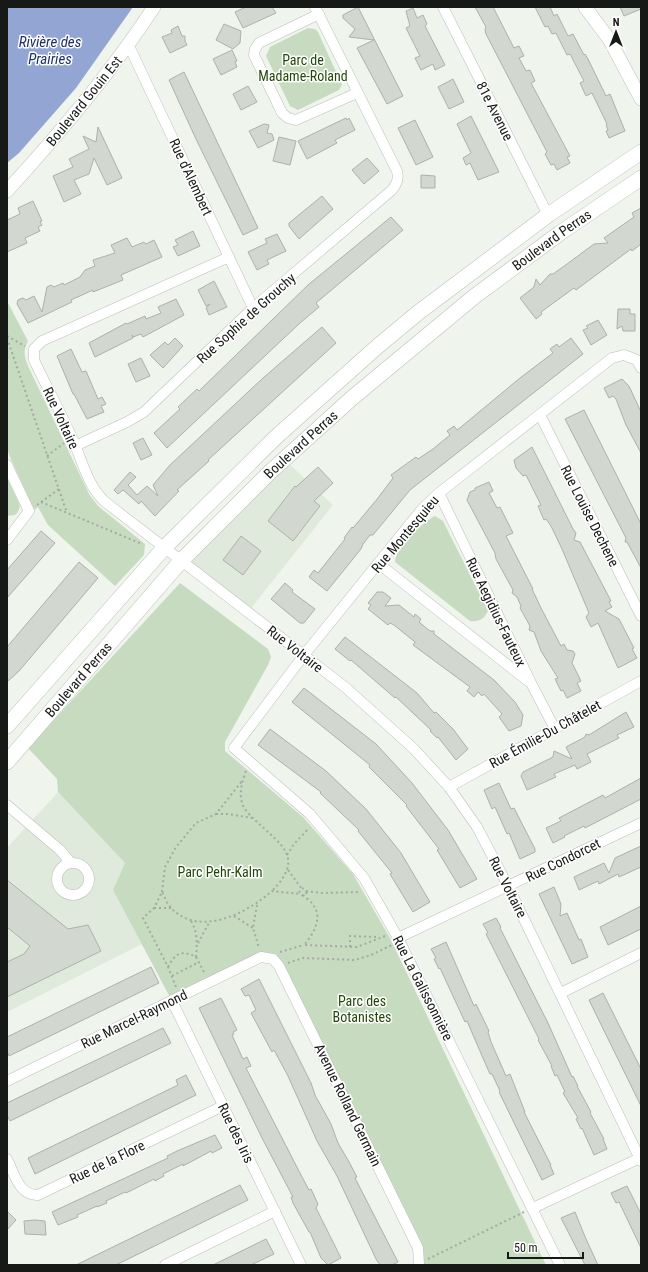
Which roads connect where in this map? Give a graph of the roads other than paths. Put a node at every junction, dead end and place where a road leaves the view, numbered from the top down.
1 (154, 7) edge
2 (443, 7) edge
3 (585, 7) edge
4 (317, 11) edge
5 (129, 46) junction
6 (357, 93) junction
7 (641, 99) edge
8 (641, 152) edge
9 (641, 178) edge
10 (7, 191) edge
11 (548, 215) junction
12 (229, 257) junction
13 (253, 308) junction
14 (641, 368) edge
15 (540, 415) junction
16 (73, 442) junction
17 (7, 465) edge
18 (439, 493) junction
19 (7, 538) edge
20 (164, 548) junction
21 (181, 560) junction
22 (379, 564) junction
23 (641, 616) edge
24 (304, 655) junction
25 (641, 681) edge
26 (531, 684) junction
27 (7, 726) edge
28 (555, 729) junction
29 (234, 748) joint
30 (7, 762) edge
31 (449, 787) junction
32 (7, 805) edge
33 (641, 822) edge
34 (71, 864) dead end
35 (508, 886) junction
36 (399, 939) junction
37 (641, 953) edge
38 (262, 958) joint
39 (560, 993) junction
40 (172, 1001) junction
41 (7, 1081) edge
42 (223, 1106) junction
43 (7, 1159) edge
44 (640, 1159) edge
45 (533, 1208) junction
46 (275, 1211) junction
47 (419, 1264) edge
48 (165, 1265) edge
49 (301, 1265) edge
50 (560, 1265) edge

1 - 5 street, Boulevard Gouin Est
2 - 11 street, 81e Avenue
3 - 7 street
4 - 6 street
4 - 6 street
5 - 10 street, Boulevard Gouin Est
5 - 12 street, Rue d'Alembert
6 - 13 street, Rue Sophie de Grouchy
8 - 11 main road, Boulevard Perras
9 - 21 main road, Boulevard Perras
11 - 20 main road, Boulevard Perras
12 - 13 street, Rue d'Alembert
12 - 16 street, Rue Voltaire
13 - 16 street, Rue Sophie de Grouchy
14 - 15 street, Rue Montesquieu
15 - 18 street, Rue Montesquieu
15 - 23 street, Rue Louise Dechene
16 - 20 street, Rue Voltaire
17 - 19 street
18 - 22 street, Rue Montesquieu
18 - 26 street, Rue Aegidius-Fauteux
20 - 21 street, Rue Voltaire
20 - 27 main road, Boulevard Perras
21 - 24 street, Rue Voltaire
21 - 30 main road, Boulevard Perras
22 - 24 street, Rue Montesquieu
22 - 26 street
24 - 29 street, Rue Montesquieu
24 - 31 street, Rue Voltaire
25 - 28 street, Rue Émilie-Du Châtelet
26 - 28 street, Rue Aegidius-Fauteux
28 - 31 street, Rue Émilie-Du Châtelet
29 - 36 street, Rue La Galissonnière
31 - 35 street, Rue Voltaire
32 - 34 street
33 - 35 street, Rue Condorcet
35 - 36 street, Rue Condorcet
35 - 39 street, Rue Voltaire
36 - 45 street, Rue La Galissonnière
37 - 39 street
38 - 40 street, Rue Marcel-Raymond
38 - 47 street, Avenue Rolland Germain
39 - 44 street, Rue Voltaire
40 - 41 street, Rue Marcel-Raymond
40 - 42 street, Rue des Iris
42 - 43 street, Rue de la Flore
42 - 46 street, Rue des Iris
44 - 45 street
45 - 50 street, Rue La Galissonnière
46 - 48 street
46 - 49 street, Rue des Iris

